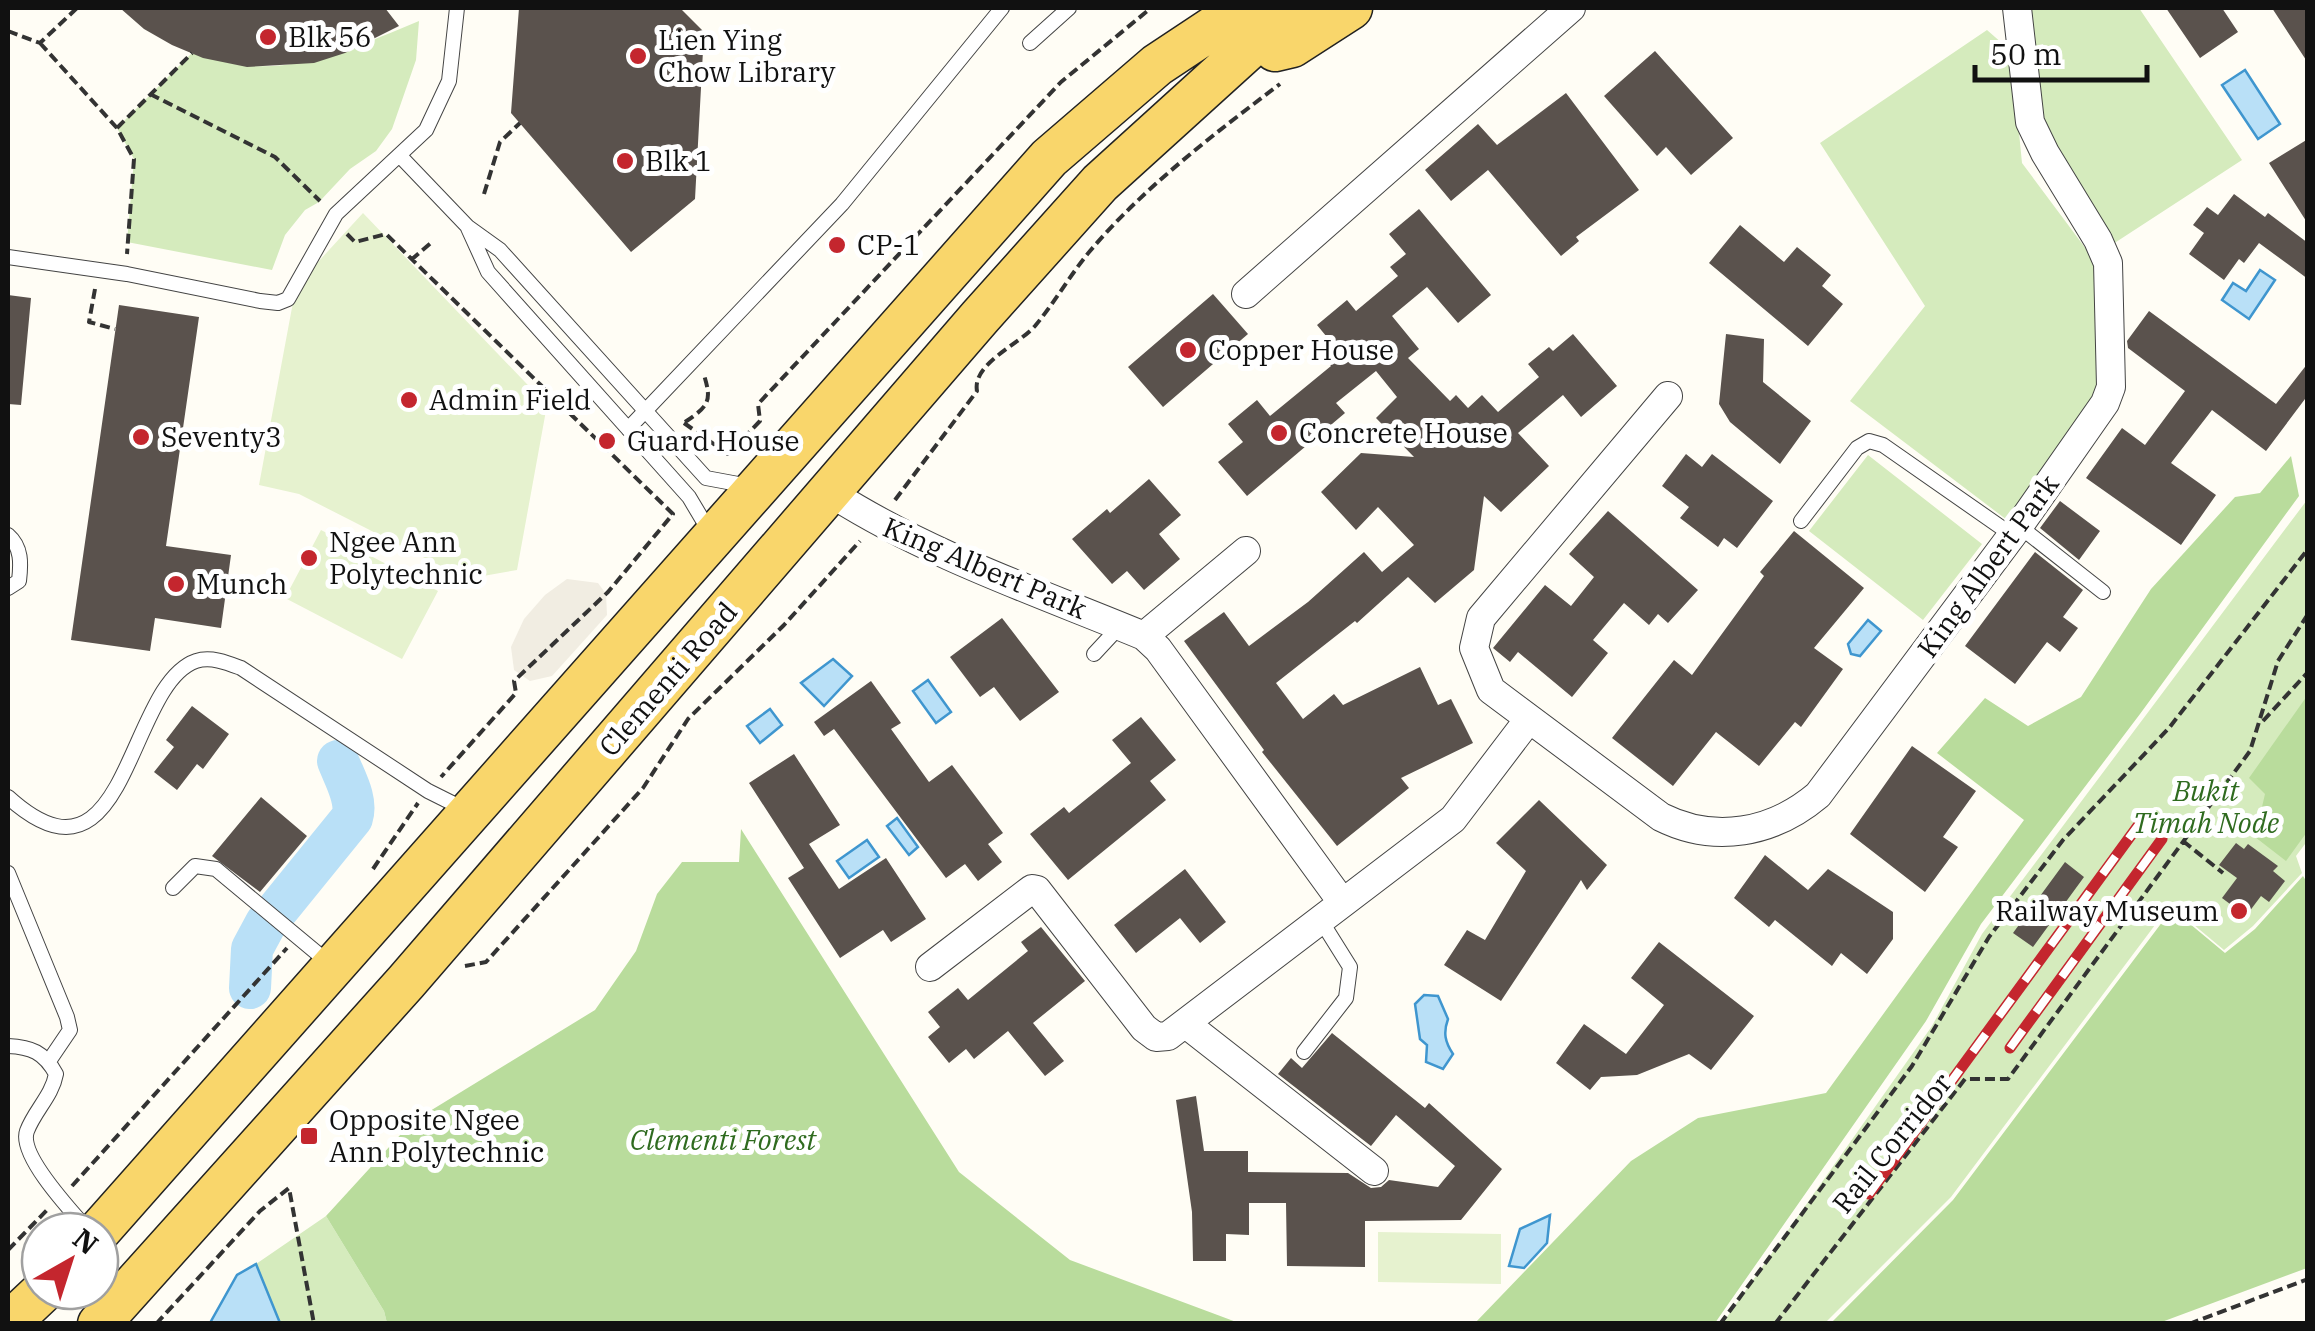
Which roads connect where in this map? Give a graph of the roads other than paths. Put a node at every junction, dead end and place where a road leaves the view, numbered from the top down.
1 (457, 8) edge
2 (1002, 8) edge
3 (1069, 8) edge
4 (1300, 8) edge
5 (1351, 8) edge
6 (1571, 8) edge
7 (2017, 8) edge
8 (1214, 20) edge
9 (1246, 27) edge
10 (1030, 42) dead end
11 (400, 157) junction
12 (468, 227) junction
13 (8, 257) edge
14 (1246, 294) dead end
15 (1668, 396) dead end
16 (648, 411) junction
17 (628, 429) junction
18 (755, 487) junction
19 (831, 493) junction
20 (1801, 521) dead end
21 (2015, 530) junction
22 (8, 535) edge
23 (712, 536) junction
24 (1246, 551) dead end
25 (8, 588) edge
26 (2103, 592) dead end
27 (1132, 631) junction
28 (1094, 654) dead end
29 (1530, 719) junction
30 (8, 797) edge
31 (471, 812) junction
32 (8, 873) edge
33 (173, 888) dead end
34 (1331, 911) junction
35 (334, 967) junction
36 (930, 967) dead end
37 (1186, 1024) junction
38 (8, 1046) edge
39 (1304, 1052) dead end
40 (49, 1061) junction
41 (168, 1153) junction
42 (241, 1167) junction
43 (1374, 1170) dead end
44 (71, 1211) edge
45 (117, 1211) edge
46 (102, 1318) edge

1 - 11 lane
2 - 16 lane
3 - 10 lane
4 - 9 main road, Clementi Road
5 - 9 main road
6 - 14 street
7 - 21 street, King Albert Park
8 - 9 main road, Clementi Road
8 - 18 main road, Clementi Road
9 - 19 main road, Clementi Road
11 - 12 lane
11 - 13 lane
12 - 16 lane
12 - 17 lane
15 - 29 street, King Albert Park
16 - 17 lane
16 - 18 lane
17 - 23 lane
18 - 23 main road, Clementi Road
19 - 27 street, King Albert Park
19 - 42 main road, Clementi Road
20 - 21 lane
21 - 26 lane
21 - 29 street, King Albert Park
22 - 25 lane
23 - 31 main road, Clementi Road
24 - 27 street
27 - 28 lane
27 - 34 street, King Albert Park
29 - 34 street
30 - 31 lane
31 - 35 main road, Clementi Road
32 - 40 lane
33 - 35 lane
34 - 37 street
34 - 39 lane
35 - 41 main road, Clementi Road
36 - 37 street
37 - 43 street
38 - 40 lane
40 - 44 lane
41 - 42 main road
41 - 45 main road, Clementi Road
42 - 46 main road, Clementi Road

